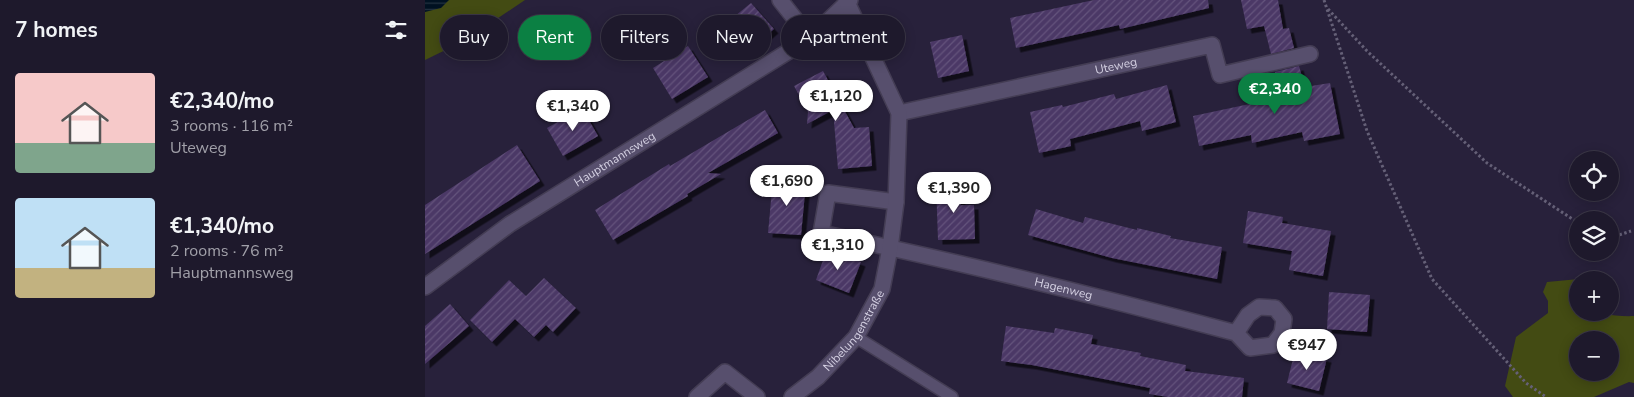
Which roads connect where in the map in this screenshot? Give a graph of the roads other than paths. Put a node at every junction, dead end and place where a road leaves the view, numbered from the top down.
1 (780, 0) edge
2 (848, 1) edge
3 (791, 15) edge
4 (833, 15) edge
5 (1309, 54) dead end
6 (781, 55) edge
7 (899, 113) junction
8 (897, 202) junction
9 (890, 248) junction
10 (425, 287) edge
11 (1236, 333) dead end
12 (856, 336) junction
13 (697, 397) edge
14 (757, 397) edge
15 (792, 397) edge
16 (952, 397) edge

1 - 3 street
2 - 4 street, Hauptmannsweg
2 - 7 street, Nibelungenstraße
5 - 7 street, Uteweg
6 - 10 street, Hauptmannsweg
7 - 8 street, Nibelungenstraße
8 - 9 street, Nibelungenstraße
8 - 9 street
9 - 11 street, Hagenweg
9 - 12 street, Nibelungenstraße
12 - 15 street, Nibelungenstraße
12 - 16 lane
13 - 14 street

